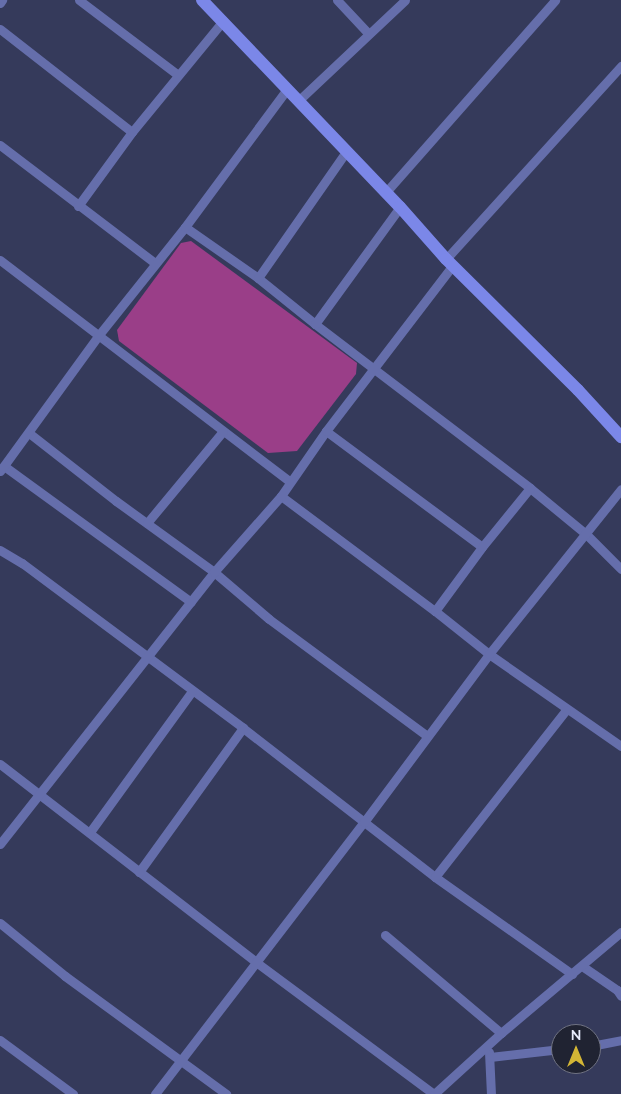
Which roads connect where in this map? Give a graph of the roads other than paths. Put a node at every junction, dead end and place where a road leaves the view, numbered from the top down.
1 (2, 0) edge
2 (79, 0) edge
3 (202, 0) edge
4 (337, 0) edge
5 (405, 0) edge
6 (549, 2) edge
7 (0, 3) edge
8 (222, 21) junction
9 (0, 29) edge
10 (368, 33) junction
11 (621, 66) edge
12 (178, 76) junction
13 (287, 89) junction
14 (298, 101) junction
15 (132, 132) junction
16 (0, 145) edge
17 (346, 152) junction
18 (386, 192) junction
19 (78, 206) junction
20 (400, 207) junction
21 (185, 227) junction
22 (0, 260) edge
23 (450, 262) junction
24 (155, 263) junction
25 (258, 278) junction
26 (314, 324) junction
27 (98, 336) junction
28 (374, 370) junction
29 (223, 431) junction
30 (326, 431) junction
31 (29, 433) junction
32 (621, 437) edge
33 (2, 468) edge
34 (290, 482) junction
35 (530, 488) junction
36 (621, 489) edge
37 (281, 496) junction
38 (147, 523) junction
39 (587, 534) junction
40 (482, 547) junction
41 (0, 550) edge
42 (621, 569) edge
43 (214, 572) junction
44 (191, 602) junction
45 (436, 611) junction
46 (489, 654) junction
47 (148, 658) junction
48 (192, 691) junction
49 (566, 710) junction
50 (243, 728) junction
51 (427, 736) junction
52 (621, 746) edge
53 (0, 764) edge
54 (39, 793) junction
55 (364, 822) junction
56 (90, 832) junction
57 (0, 844) edge
58 (139, 872) junction
59 (435, 877) junction
60 (0, 923) edge
61 (621, 932) edge
62 (386, 935) dead end
63 (256, 962) junction
64 (582, 966) junction
65 (572, 974) junction
66 (621, 996) edge
67 (501, 1033) junction
68 (0, 1040) edge
69 (621, 1040) edge
70 (601, 1044) edge
71 (489, 1045) junction
72 (551, 1050) edge
73 (490, 1057) junction
74 (182, 1061) junction
75 (73, 1094) edge
76 (155, 1094) edge
77 (226, 1094) edge
78 (434, 1094) edge
79 (491, 1094) edge

1 - 7 street
2 - 12 street
3 - 8 street
4 - 10 street
5 - 10 street
6 - 18 street
8 - 12 street
8 - 13 street
9 - 15 street
10 - 14 street
11 - 23 street
12 - 15 street
13 - 14 street
13 - 21 street
14 - 17 street
15 - 19 street
16 - 19 street
17 - 18 street
17 - 25 street
18 - 20 street
19 - 24 street
20 - 23 street
20 - 26 street
21 - 24 street
21 - 25 street
22 - 27 street
23 - 28 street
23 - 32 street
24 - 27 street
25 - 26 street
26 - 28 street
27 - 29 street
27 - 31 street
28 - 30 street
28 - 35 street
29 - 34 street
29 - 38 street
30 - 34 street
30 - 40 street
31 - 33 street
31 - 38 street
33 - 44 street
34 - 37 street
35 - 39 street
35 - 40 street
36 - 39 street
37 - 43 street
37 - 45 street
38 - 43 street
39 - 42 street
39 - 46 street
40 - 45 street
41 - 47 street
43 - 44 street
43 - 51 street
44 - 47 street
45 - 46 street
46 - 49 street
46 - 51 street
47 - 48 street
47 - 54 street
48 - 50 street
48 - 56 street
49 - 52 street
49 - 59 street
50 - 55 street
50 - 58 street
51 - 55 street
53 - 54 street
54 - 56 street
54 - 57 street
55 - 59 street
55 - 63 street
56 - 58 street
58 - 63 street
59 - 65 street
60 - 74 street
61 - 64 street
62 - 67 street
63 - 74 street
63 - 78 street
64 - 65 street
64 - 66 street
65 - 67 street
67 - 71 street
68 - 75 street
69 - 70 street
71 - 73 street
71 - 78 street
72 - 73 street
73 - 79 street
74 - 76 street
74 - 77 street

